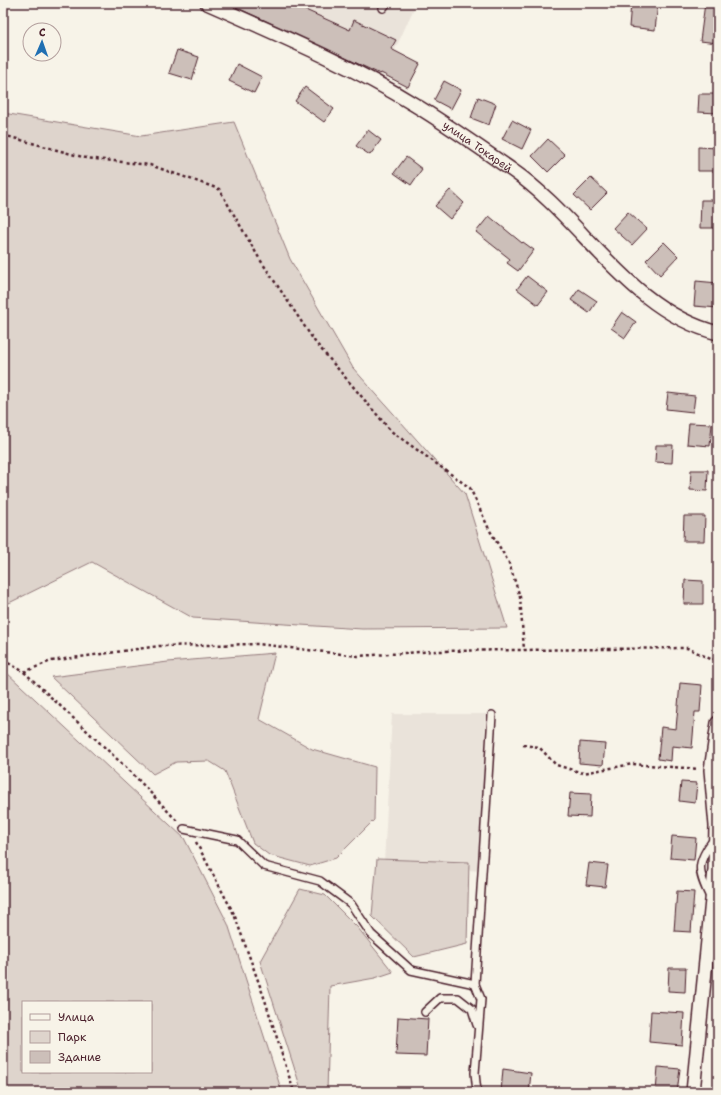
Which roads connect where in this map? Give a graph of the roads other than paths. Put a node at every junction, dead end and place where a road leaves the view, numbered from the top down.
1 (207, 3) edge
2 (718, 333) edge
3 (492, 715) dead end
4 (718, 723) edge
5 (184, 829) road end
6 (475, 984) junction
7 (424, 1012) dead end
8 (478, 1028) junction
9 (477, 1092) edge
10 (693, 1092) edge

1 - 2 street, улица Токарей
3 - 6 lane
4 - 10 street
5 - 6 lane
6 - 8 lane
7 - 8 lane
8 - 9 lane

